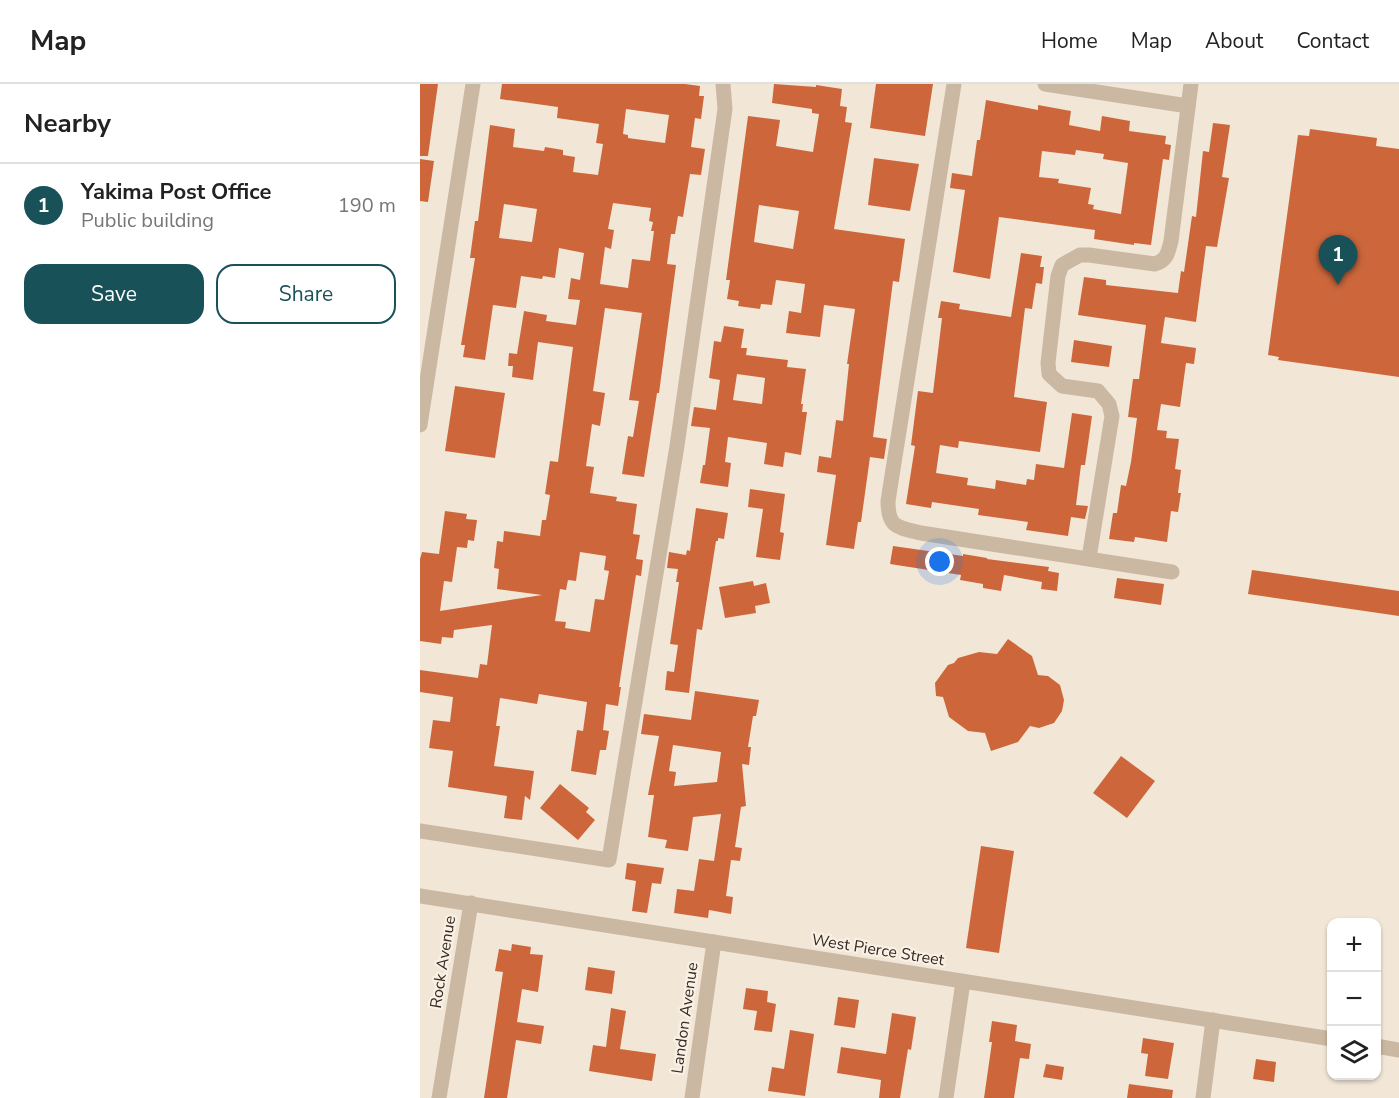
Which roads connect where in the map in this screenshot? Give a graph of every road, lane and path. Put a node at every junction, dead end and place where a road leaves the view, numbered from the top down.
1 (473, 84) edge
2 (723, 84) edge
3 (954, 84) edge
4 (1045, 84) edge
5 (1191, 84) edge
6 (1188, 106) junction
7 (420, 425) edge
8 (1089, 558) junction
9 (1172, 572) dead end
10 (420, 831) edge
11 (420, 896) edge
12 (471, 903) junction
13 (714, 942) junction
14 (963, 982) junction
15 (1214, 1020) junction
16 (1327, 1038) edge
17 (1381, 1047) edge
18 (1399, 1050) edge
19 (439, 1098) edge
20 (692, 1098) edge
21 (946, 1098) edge
22 (1203, 1098) edge

1 - 7 street
2 - 10 street
3 - 8 street
4 - 6 street
5 - 6 street
6 - 8 street
8 - 9 street
11 - 12 street, West Pierce Street
12 - 13 street, West Pierce Street
12 - 19 street, Rock Avenue
13 - 14 street, West Pierce Street
13 - 20 street, Landon Avenue
14 - 15 street, West Pierce Street
14 - 21 street
15 - 16 street, West Pierce Street
15 - 22 street
17 - 18 street

